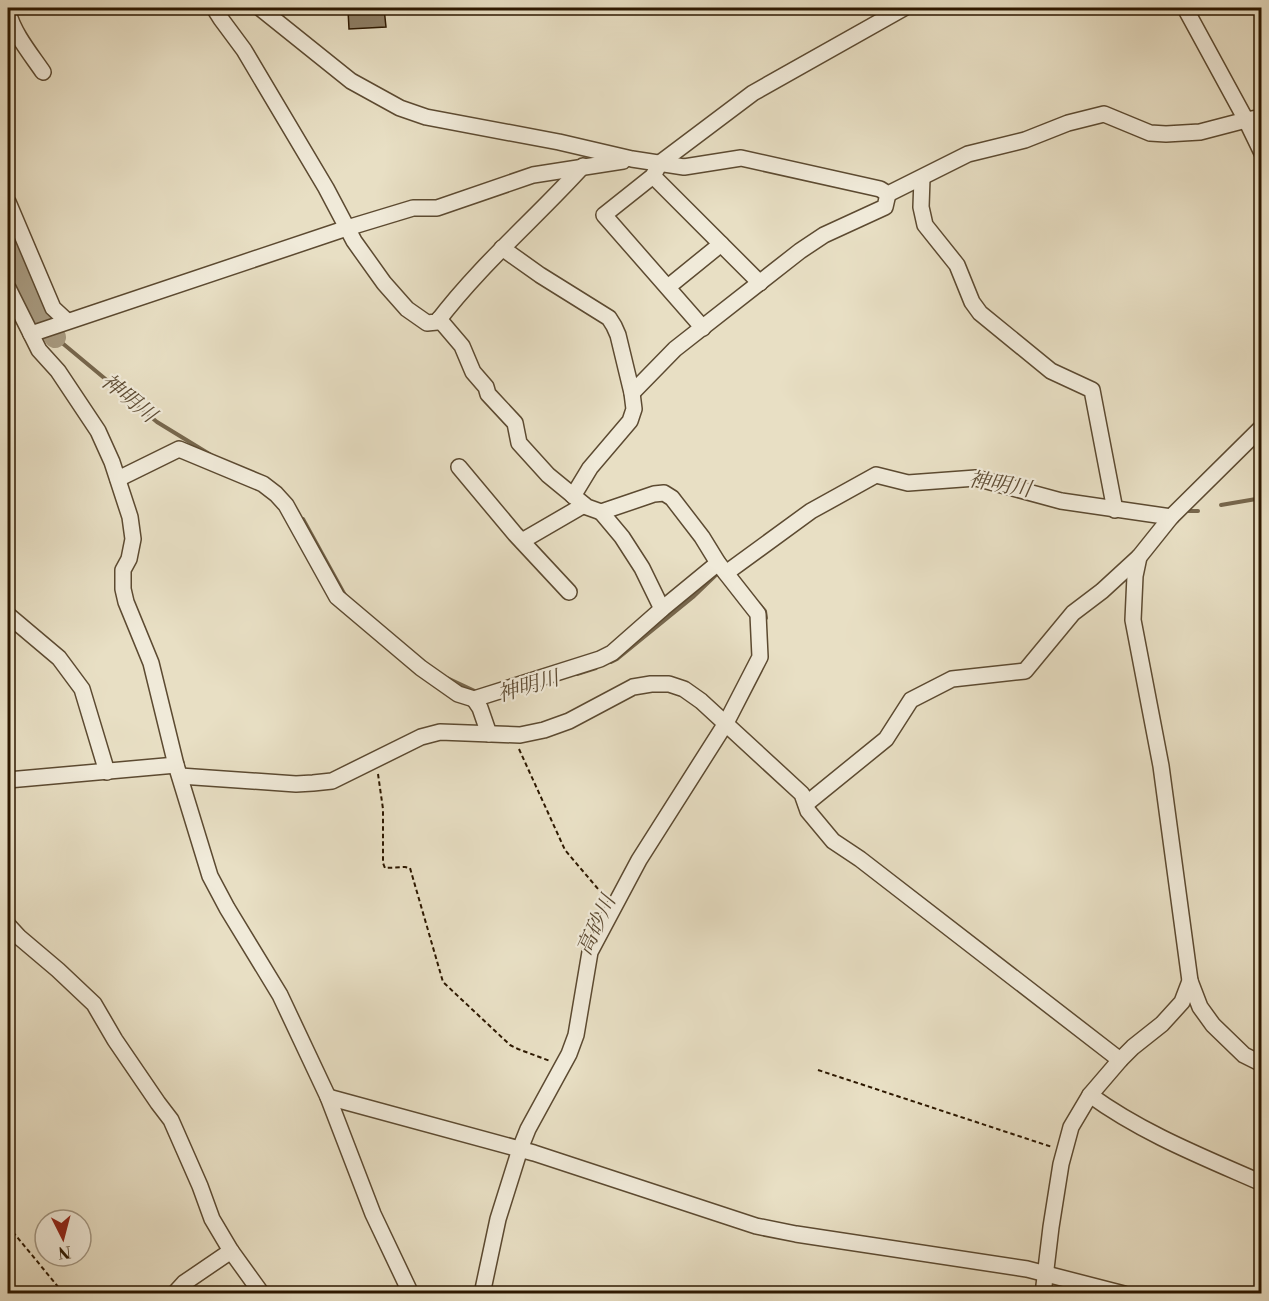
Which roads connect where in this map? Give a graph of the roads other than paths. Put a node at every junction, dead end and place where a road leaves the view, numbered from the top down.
1 (214, 8) edge
2 (260, 8) edge
3 (904, 8) edge
4 (1185, 8) edge
5 (8, 12) edge
6 (43, 72) dead end
7 (1254, 119) edge
8 (1262, 153) edge
9 (632, 159) junction
10 (583, 166) junction
11 (656, 170) junction
12 (922, 178) junction
13 (888, 194) junction
14 (8, 202) edge
15 (347, 228) junction
16 (721, 244) junction
17 (502, 248) junction
18 (760, 283) junction
19 (668, 287) junction
20 (8, 288) edge
21 (439, 319) junction
22 (67, 322) junction
23 (703, 328) junction
24 (31, 334) junction
25 (632, 393) junction
26 (1262, 427) edge
27 (459, 466) dead end
28 (118, 479) junction
29 (578, 500) junction
30 (1115, 510) junction
31 (602, 512) junction
32 (1171, 517) junction
33 (522, 541) junction
34 (1139, 557) junction
35 (722, 568) junction
36 (569, 592) dead end
37 (662, 609) junction
38 (8, 615) edge
39 (474, 699) junction
40 (726, 723) junction
41 (489, 734) junction
42 (178, 771) junction
43 (107, 772) junction
44 (8, 780) edge
45 (806, 804) junction
46 (8, 925) edge
47 (1190, 981) junction
48 (1120, 1060) junction
49 (1262, 1064) edge
50 (1090, 1095) junction
51 (328, 1097) junction
52 (520, 1149) junction
53 (1262, 1182) edge
54 (231, 1251) junction
55 (1045, 1273) junction
56 (174, 1293) edge
57 (262, 1293) edge
58 (411, 1293) edge
59 (482, 1293) edge
60 (1043, 1293) edge
61 (1124, 1293) edge

1 - 15 street
2 - 9 street
3 - 11 street
4 - 7 street
5 - 6 street
7 - 8 street
7 - 12 street
9 - 10 street
9 - 11 street
10 - 15 street
10 - 17 street
11 - 13 street
11 - 16 street
11 - 19 street
12 - 13 street
12 - 30 street
13 - 18 street
14 - 22 street
15 - 21 street
15 - 22 street
16 - 18 street
16 - 19 street
17 - 21 street
17 - 25 street
18 - 23 street
19 - 23 street
20 - 24 street
21 - 29 street
22 - 24 street
23 - 25 street
24 - 28 street
25 - 29 street
26 - 32 street
27 - 33 street
28 - 39 street
28 - 42 street
29 - 31 street
29 - 33 street
30 - 32 street
30 - 35 street
31 - 35 street
31 - 37 street
32 - 34 street
33 - 36 street
34 - 45 street
34 - 47 street
35 - 37 street
35 - 40 street
37 - 39 street
38 - 43 street
39 - 41 street
40 - 41 street
40 - 45 street
40 - 52 street
41 - 42 street
42 - 43 street
42 - 51 street
43 - 44 street
45 - 48 street
46 - 54 street
47 - 48 street
47 - 49 street
48 - 50 street
50 - 53 street
50 - 55 street
51 - 52 street
51 - 58 street
52 - 55 street
52 - 59 street
54 - 56 street
54 - 57 street
55 - 60 street
55 - 61 street

